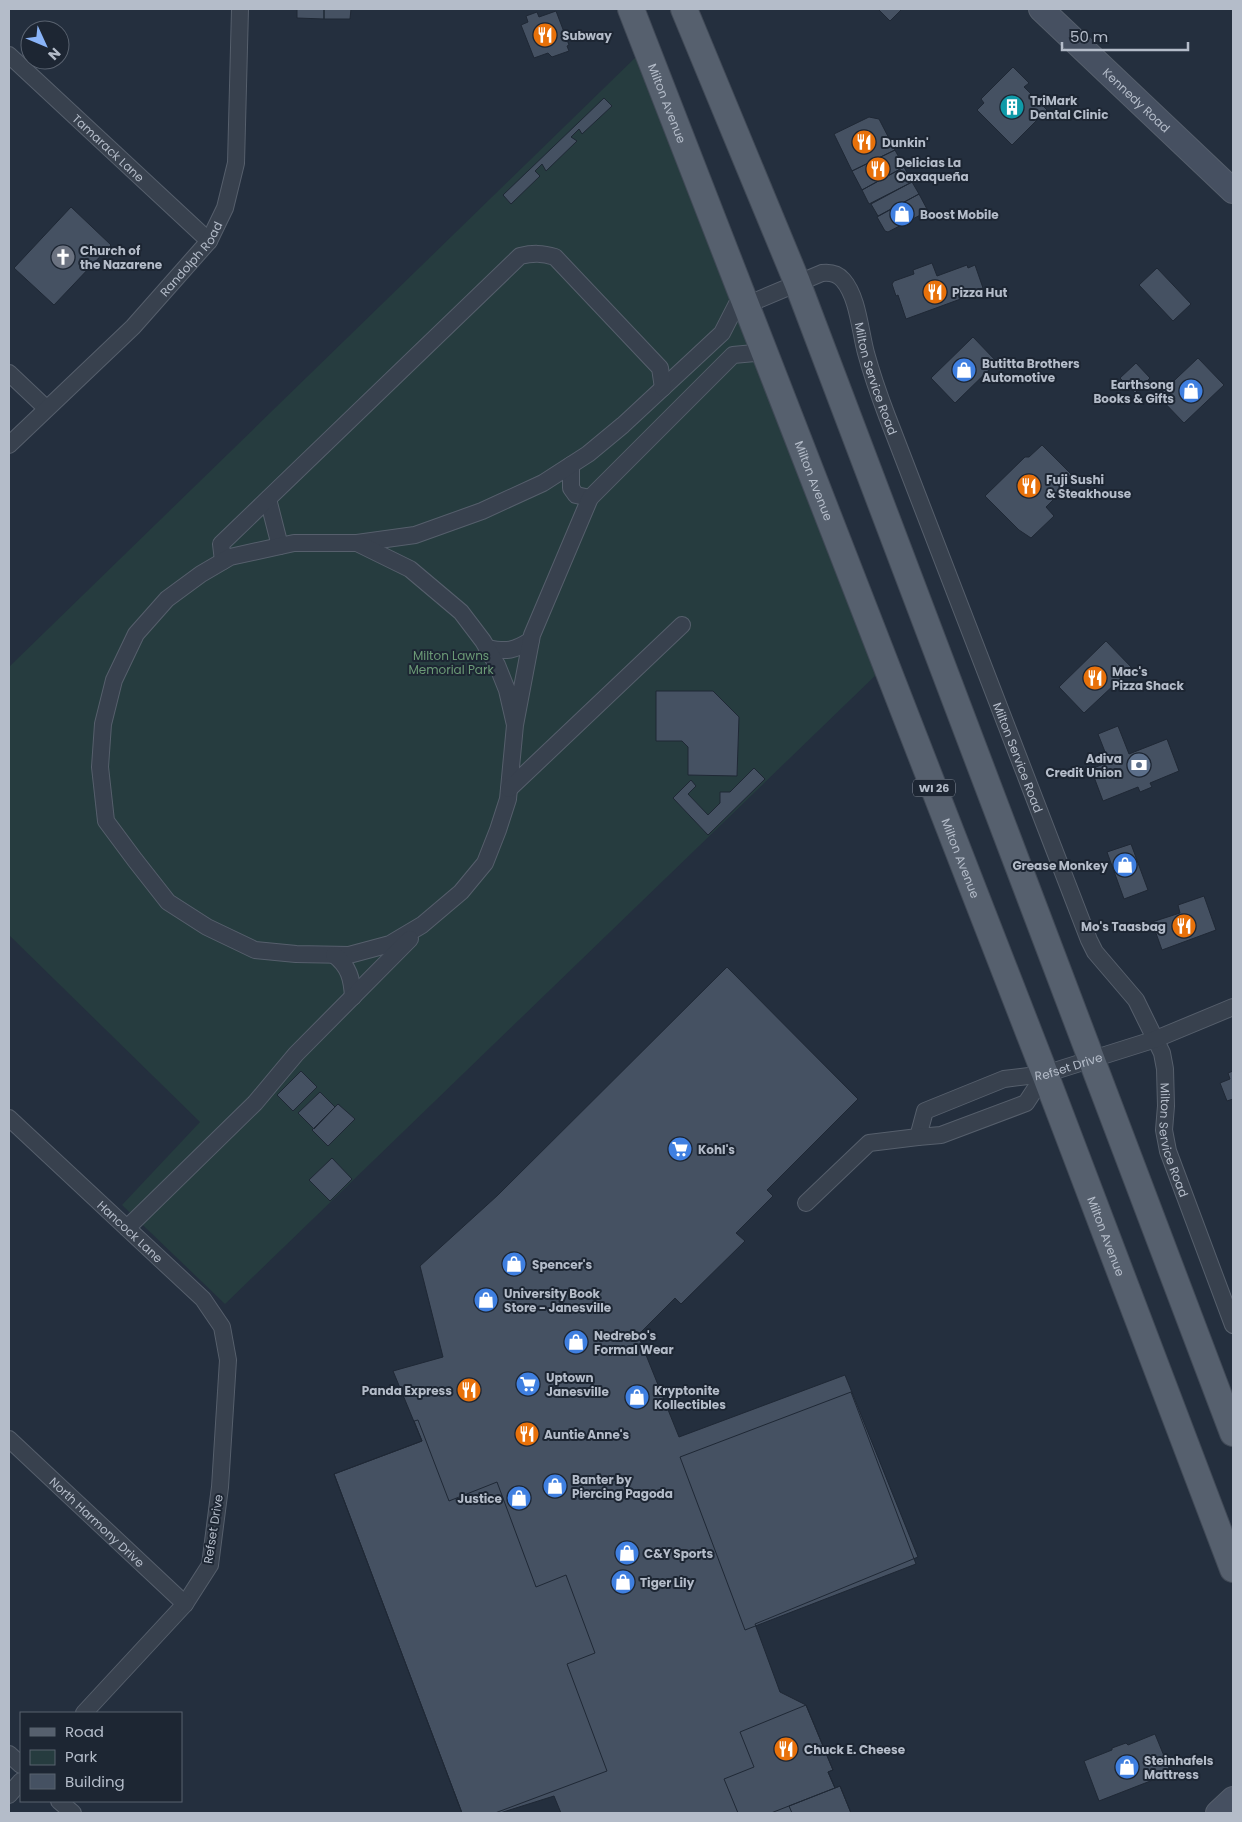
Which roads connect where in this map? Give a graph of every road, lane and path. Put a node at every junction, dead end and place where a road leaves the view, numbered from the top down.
1 (240, 9) edge
2 (631, 9) edge
3 (684, 9) edge
4 (1041, 9) edge
5 (9, 55) edge
6 (1233, 191) edge
7 (209, 241) junction
8 (797, 282) junction
9 (744, 300) junction
10 (765, 352) junction
11 (693, 360) junction
12 (660, 368) junction
13 (9, 373) edge
14 (663, 388) junction
15 (46, 408) junction
16 (9, 445) edge
17 (571, 465) junction
18 (590, 498) junction
19 (268, 499) junction
20 (356, 543) junction
21 (280, 546) junction
22 (224, 561) junction
23 (682, 625) dead end
24 (531, 640) junction
25 (487, 648) junction
26 (514, 725) junction
27 (509, 788) junction
28 (438, 911) junction
29 (334, 955) junction
30 (353, 997) junction
31 (1233, 1007) edge
32 (1156, 1039) junction
33 (1092, 1059) junction
34 (1045, 1074) junction
35 (9, 1118) edge
36 (918, 1137) junction
37 (806, 1203) dead end
38 (127, 1228) junction
39 (1233, 1325) edge
40 (228, 1360) joint
41 (1233, 1433) edge
42 (9, 1439) edge
43 (1233, 1569) edge
44 (186, 1604) junction
45 (85, 1712) edge
46 (9, 1754) edge
47 (20, 1765) edge
48 (20, 1782) edge
49 (9, 1795) edge
50 (1233, 1799) edge
51 (60, 1802) edge
52 (72, 1813) edge
53 (1218, 1813) edge

1 - 7 street, Randolph Road
2 - 9 main road, Milton Avenue / WI 26
3 - 8 main road
4 - 6 street, Kennedy Road
5 - 7 street, Tamarack Lane
7 - 15 street, Randolph Road
8 - 9 street, Milton Service Road
8 - 32 street, Milton Service Road
8 - 33 main road
9 - 10 main road, Milton Avenue / WI 26
9 - 11 street
10 - 18 street
10 - 34 main road, Milton Avenue / WI 26
11 - 12 street
11 - 14 street
12 - 14 street
12 - 19 street
13 - 15 street
14 - 17 street
15 - 16 street, Randolph Road
17 - 18 street
17 - 20 street
18 - 24 street
19 - 21 street
19 - 22 street
20 - 21 street
20 - 25 street
21 - 22 street
22 - 29 street
23 - 27 street
24 - 25 street
24 - 26 street
25 - 26 street
26 - 27 street
27 - 28 street
28 - 29 street
28 - 30 street
29 - 30 street
30 - 38 street
31 - 32 street, Refset Drive
32 - 33 street, Refset Drive
32 - 39 street, Milton Service Road
33 - 34 street, Refset Drive
33 - 41 main road
34 - 36 street
34 - 36 street, Refset Drive
34 - 43 main road, Milton Avenue / WI 26
35 - 38 street, Hancock Lane
36 - 37 street
38 - 40 street, Hancock Lane
40 - 44 street, Refset Drive
42 - 44 street, North Harmony Drive
44 - 45 street, Refset Drive
46 - 47 street
48 - 49 street
50 - 53 street
51 - 52 street

